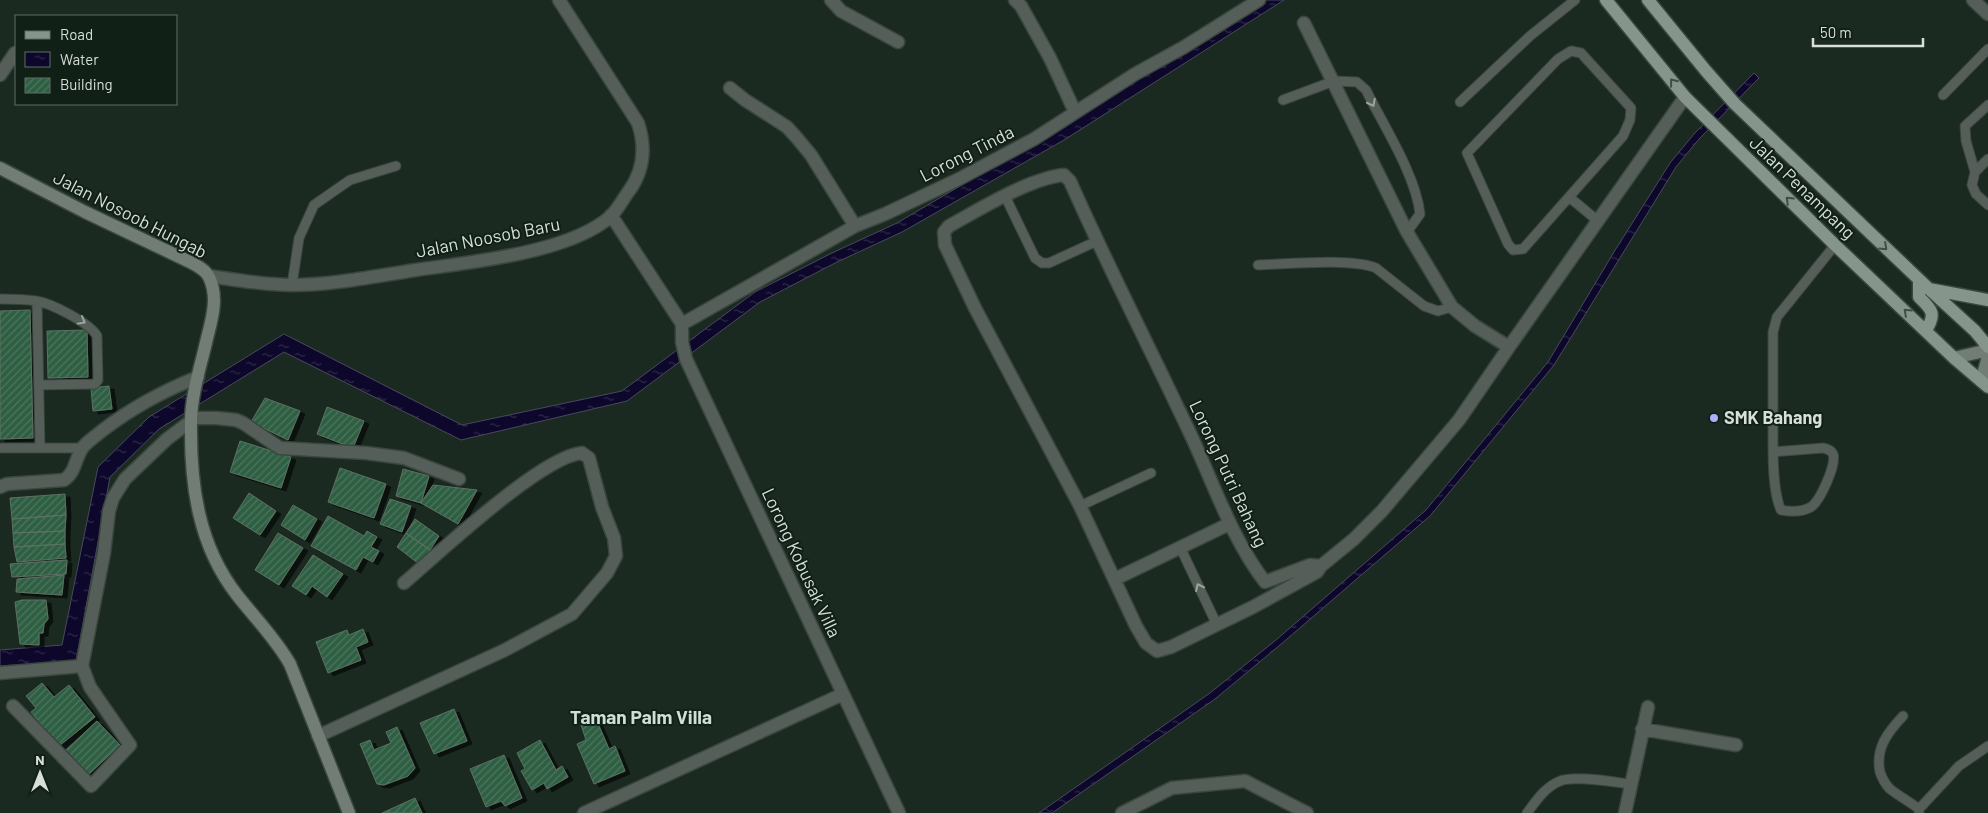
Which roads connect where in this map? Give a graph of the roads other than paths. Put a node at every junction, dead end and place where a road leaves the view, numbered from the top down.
1 (559, 0) edge
2 (831, 0) edge
3 (1016, 0) edge
4 (1259, 0) edge
5 (1575, 0) edge
6 (1606, 0) edge
7 (1648, 0) edge
8 (1973, 0) edge
9 (1988, 14) edge
10 (1304, 24) dead end
11 (898, 42) dead end
12 (1988, 49) edge
13 (15, 53) edge
14 (0, 75) edge
15 (1334, 81) junction
16 (730, 88) dead end
17 (1943, 95) dead end
18 (1684, 97) junction
19 (1283, 100) dead end
20 (1460, 102) dead end
21 (1988, 105) edge
22 (1075, 112) junction
23 (1988, 159) edge
24 (396, 166) dead end
25 (0, 168) edge
26 (1975, 172) junction
27 (1005, 196) junction
28 (1569, 197) junction
29 (1988, 204) edge
30 (612, 215) junction
31 (1598, 221) junction
32 (855, 226) junction
33 (1407, 232) junction
34 (1097, 241) junction
35 (1835, 246) junction
36 (1258, 265) dead end
37 (209, 276) junction
38 (1919, 280) junction
39 (292, 285) junction
40 (1928, 289) junction
41 (0, 298) edge
42 (1988, 300) edge
43 (38, 301) junction
44 (1452, 307) junction
45 (682, 324) junction
46 (1926, 330) junction
47 (1509, 347) junction
48 (1988, 348) edge
49 (1988, 357) edge
50 (1954, 358) junction
51 (197, 382) junction
52 (1984, 384) edge
53 (39, 385) junction
54 (191, 418) junction
55 (0, 448) edge
56 (40, 448) junction
57 (83, 448) junction
58 (1773, 452) junction
59 (1151, 473) dead end
60 (459, 479) dead end
61 (0, 487) edge
62 (1080, 506) junction
63 (1229, 524) junction
64 (1181, 549) junction
65 (1321, 566) junction
66 (1115, 579) junction
67 (1265, 582) junction
68 (404, 583) dead end
69 (1274, 596) junction
70 (1217, 625) junction
71 (82, 666) junction
72 (0, 673) edge
73 (843, 694) junction
74 (13, 706) dead end
75 (1648, 708) dead end
76 (1903, 716) dead end
77 (1642, 729) junction
78 (318, 736) junction
79 (1736, 745) dead end
80 (1988, 746) edge
81 (1630, 784) junction
82 (1919, 811) edge
83 (349, 813) edge
84 (584, 813) edge
85 (899, 813) edge
86 (1122, 813) edge
87 (1307, 813) edge
88 (1527, 813) edge
89 (1625, 813) edge

1 - 30 street, Jalan Noosob Baru
2 - 11 street
3 - 22 street
4 - 22 street, Lorong Tinda
5 - 20 lane
18 -> 6 main road, Jalan Penampang
7 -> 38 main road, Jalan Penampang
8 - 9 street
10 - 15 street
12 - 17 lane
13 - 14 street
15 - 19 lane
15 - 33 street
15 -> 33 lane
16 - 32 street
18 - 31 street, Lorong Putri Bahang
35 -> 18 main road, Jalan Penampang
21 - 26 lane
22 - 32 street, Lorong Tinda
23 - 26 lane
24 - 39 lane
25 - 37 main road, Jalan Nosoob Hungab
26 - 29 lane
27 - 34 lane
27 - 34 street, Lorong Putri Bahang
27 - 62 street, Lorong Putri Bahang
28 - 28 lane
28 - 31 lane
30 - 39 street, Jalan Noosob Baru
30 - 45 street
31 - 47 street, Lorong Putri Bahang
32 - 45 street, Lorong Tinda
33 - 44 street
34 - 63 street, Lorong Putri Bahang
46 -> 35 main road, Jalan Penampang
35 - 58 lane
36 - 44 lane
37 - 39 street, Jalan Noosob Baru
37 - 51 main road, Jalan Nosoob Hungab
38 - 40 main road, Jalan Penampang
38 - 46 main road
40 - 42 main road
40 - 48 main road, Jalan Penampang
41 - 43 lane
43 - 53 lane
43 -> 53 lane
44 - 47 street
45 - 73 street, Lorong Kobusak Villa
46 - 50 main road, Jalan Penampang
47 - 65 street, Lorong Putri Bahang
48 - 50 main road
49 - 52 main road
50 - 52 main road, Jalan Penampang
51 - 54 main road, Jalan Nosoob Hungab
51 - 57 street
53 - 56 lane
54 - 60 street
54 - 71 street
54 - 78 main road, Jalan Nosoob Hungab
55 - 56 lane
56 - 57 lane
57 - 61 street
58 - 58 lane
59 - 62 lane
62 - 66 street, Lorong Putri Bahang
63 - 64 street
63 - 67 street, Lorong Putri Bahang
64 - 66 street
70 -> 64 lane
65 - 67 street
65 - 69 street, Lorong Putri Bahang
66 - 70 street, Lorong Putri Bahang
67 - 69 street, Lorong Putri Bahang
68 - 78 street
69 - 70 street, Lorong Putri Bahang
71 - 72 street
71 - 74 street
73 - 84 street
73 - 85 street, Lorong Kobusak Villa
75 - 77 street
76 - 82 lane
77 - 79 street
77 - 81 street
78 - 83 main road, Jalan Nosoob Hungab
80 - 82 lane
81 - 88 lane
81 - 89 street
86 - 87 street

